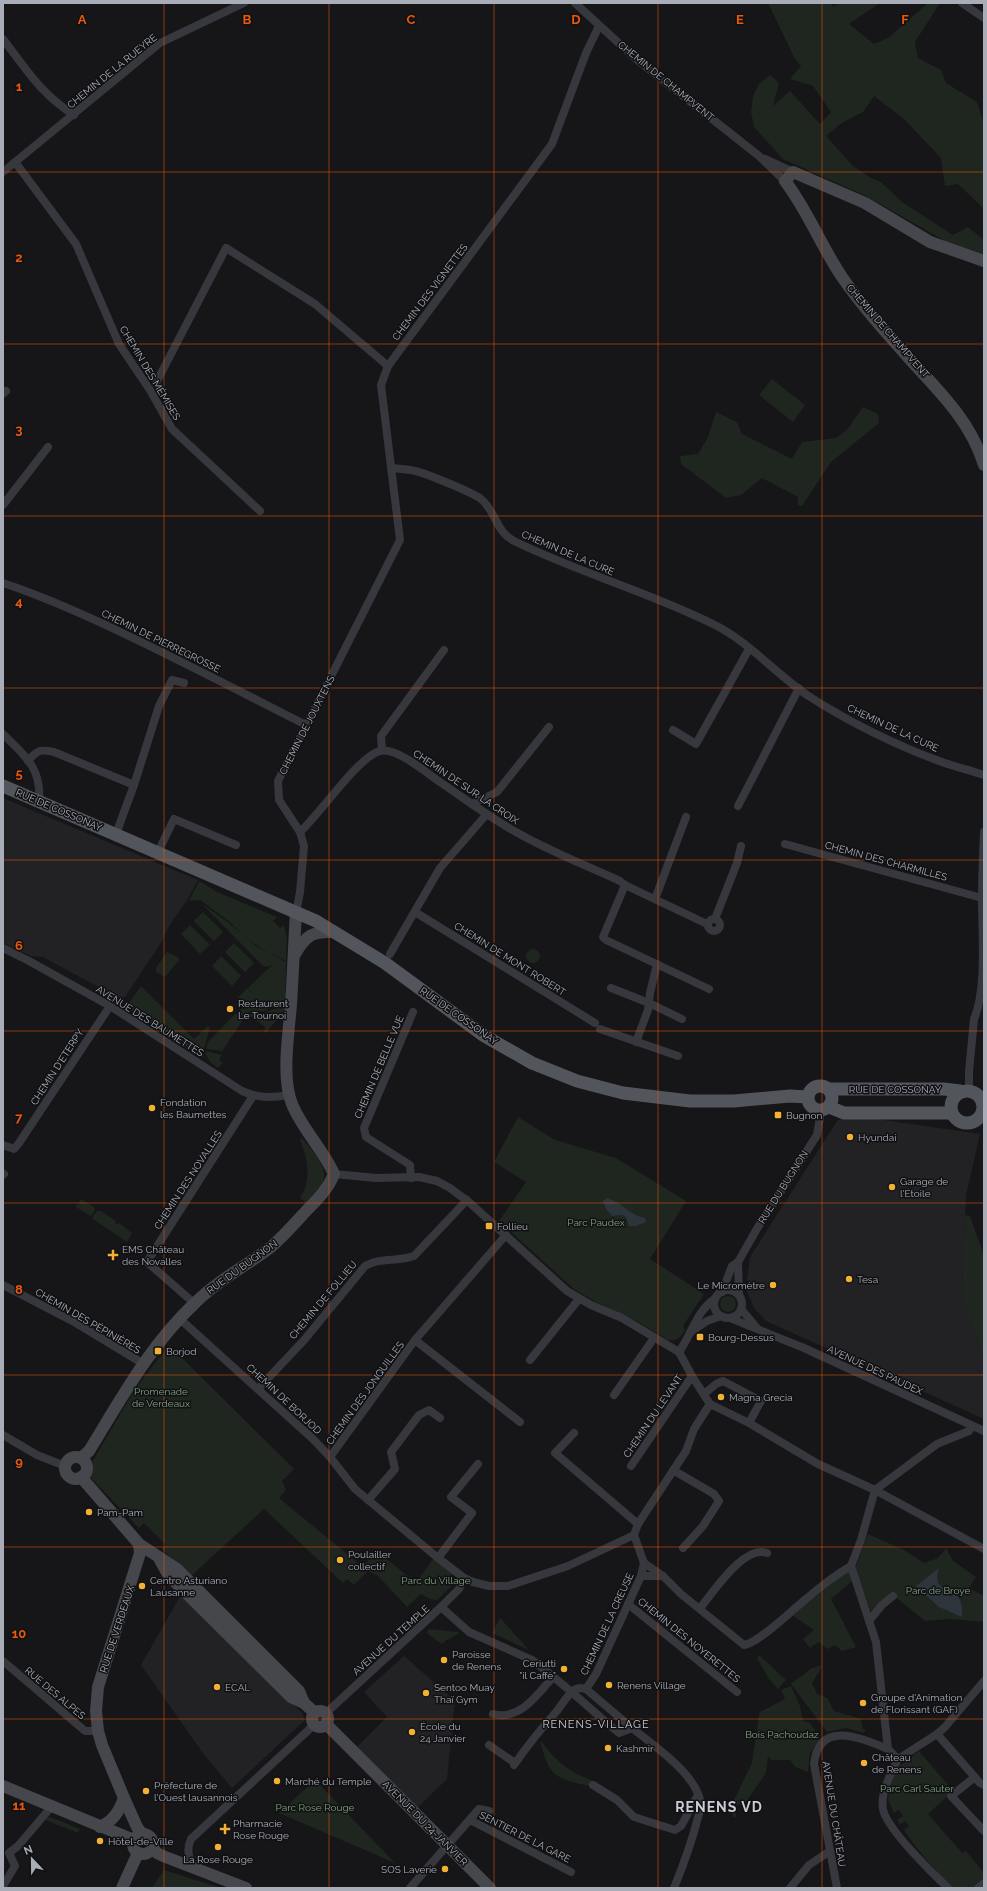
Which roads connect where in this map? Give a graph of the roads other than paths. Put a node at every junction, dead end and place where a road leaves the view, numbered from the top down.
1 (244, 3) edge
2 (575, 3) edge
3 (962, 3) edge
4 (984, 18) edge
5 (599, 26) junction
6 (3, 39) edge
7 (74, 115) junction
8 (759, 156) junction
9 (15, 162) junction
10 (3, 172) edge
11 (789, 176) junction
12 (984, 261) edge
13 (388, 366) junction
14 (156, 383) dead end
15 (48, 447) dead end
16 (984, 465) edge
17 (392, 468) junction
18 (3, 505) edge
19 (260, 511) dead end
20 (3, 583) edge
21 (375, 592) joint
22 (749, 649) junction
23 (444, 650) dead end
24 (184, 683) dead end
25 (799, 688) junction
26 (306, 725) junction
27 (549, 727) dead end
28 (673, 730) dead end
29 (3, 734) edge
30 (382, 750) junction
31 (28, 761) junction
32 (984, 775) edge
33 (134, 785) junction
34 (3, 786) edge
35 (39, 802) junction
36 (472, 804) junction
37 (738, 806) dead end
38 (486, 815) junction
39 (686, 817) dead end
40 (300, 832) junction
41 (984, 832) edge
42 (116, 834) junction
43 (784, 844) dead end
44 (236, 845) dead end
45 (741, 846) dead end
46 (158, 852) junction
47 (626, 885) junction
48 (982, 898) junction
49 (655, 899) junction
50 (415, 912) junction
51 (296, 913) junction
52 (715, 919) junction
53 (707, 924) junction
54 (334, 932) junction
55 (3, 948) edge
56 (390, 954) dead end
57 (294, 956) junction
58 (984, 956) edge
59 (657, 964) junction
60 (611, 988) dead end
61 (709, 989) dead end
62 (649, 1003) junction
63 (110, 1006) junction
64 (413, 1012) dead end
65 (682, 1019) dead end
66 (636, 1042) junction
67 (678, 1056) dead end
68 (829, 1089) junction
69 (965, 1091) junction
70 (289, 1095) junction
71 (253, 1096) junction
72 (808, 1097) junction
73 (825, 1109) junction
74 (951, 1112) junction
75 (984, 1112) edge
76 (3, 1145) edge
77 (334, 1174) junction
78 (411, 1178) junction
79 (466, 1200) junction
80 (506, 1235) junction
81 (738, 1262) junction
82 (3, 1285) edge
83 (722, 1292) junction
84 (739, 1295) junction
85 (579, 1299) junction
86 (715, 1299) junction
87 (194, 1303) junction
88 (741, 1309) junction
89 (721, 1316) junction
90 (730, 1318) junction
91 (180, 1319) junction
92 (757, 1328) junction
93 (692, 1331) junction
94 (654, 1338) junction
95 (415, 1340) junction
96 (679, 1352) junction
97 (530, 1360) dead end
98 (142, 1364) junction
99 (692, 1376) junction
100 (259, 1388) junction
101 (704, 1394) junction
102 (614, 1395) dead end
103 (710, 1404) junction
104 (440, 1418) dead end
105 (520, 1422) dead end
106 (749, 1423) junction
107 (972, 1426) junction
108 (984, 1432) edge
109 (574, 1433) dead end
110 (3, 1435) edge
111 (330, 1457) junction
112 (81, 1458) junction
113 (478, 1464) dead end
114 (65, 1466) junction
115 (631, 1466) dead end
116 (673, 1470) junction
117 (81, 1477) junction
118 (875, 1490) junction
119 (368, 1500) junction
120 (638, 1524) junction
121 (634, 1535) junction
122 (139, 1544) junction
123 (683, 1548) dead end
124 (984, 1549) edge
125 (766, 1553) dead end
126 (438, 1558) junction
127 (644, 1563) junction
128 (851, 1566) junction
129 (641, 1576) junction
130 (663, 1576) junction
131 (464, 1578) junction
132 (893, 1596) dead end
133 (628, 1604) junction
134 (441, 1607) junction
135 (700, 1608) junction
136 (869, 1621) junction
137 (3, 1661) edge
138 (553, 1677) junction
139 (984, 1681) edge
140 (586, 1689) junction
141 (737, 1692) dead end
142 (572, 1693) junction
143 (493, 1714) dead end
144 (320, 1719) junction
145 (632, 1728) junction
146 (98, 1731) junction
147 (937, 1734) junction
148 (489, 1745) dead end
149 (888, 1749) junction
150 (898, 1759) junction
151 (974, 1777) junction
152 (593, 1785) dead end
153 (984, 1785) edge
154 (3, 1786) edge
155 (698, 1794) junction
156 (124, 1798) junction
157 (52, 1806) junction
158 (489, 1811) dead end
159 (470, 1820) junction
160 (100, 1827) junction
161 (984, 1831) edge
162 (138, 1837) junction
163 (152, 1847) junction
164 (447, 1847) junction
165 (830, 1851) junction
166 (138, 1853) junction
167 (193, 1868) junction
168 (571, 1872) dead end
169 (984, 1883) edge
170 (676, 1884) edge
171 (3, 1886) edge
172 (122, 1888) edge
173 (246, 1888) edge
174 (410, 1888) edge
175 (490, 1888) edge
176 (790, 1888) edge
177 (837, 1888) edge
178 (948, 1888) edge
179 (978, 1888) edge

1 - 7 street, CHEMIN DE LA RUEYRE
2 - 5 street, CHEMIN DE CHAMPVENT
3 - 4 street
5 - 8 street, CHEMIN DE CHAMPVENT
5 - 13 street, CHEMIN DES VIGNETTES
6 - 7 street
7 - 9 street, CHEMIN DE LA RUEYRE
8 - 11 street, CHEMIN DE CHAMPVENT
8 - 11 street, CHEMIN DE CHAMPVENT
9 - 10 street, CHEMIN DE LA RUEYRE
9 - 19 street, CHEMIN DES MÉMISES
11 - 12 street
11 - 16 street, CHEMIN DE CHAMPVENT
13 - 14 street
13 - 17 street, CHEMIN DES VIGNETTES
15 - 18 street
17 - 21 street, CHEMIN DES VIGNETTES
17 - 22 street, CHEMIN DE LA CURE
20 - 26 street, CHEMIN DE PIERREGROSSE
21 - 26 street, CHEMIN DE JOUXTENS
22 - 25 street, CHEMIN DE LA CURE
22 - 28 street
23 - 30 street
24 - 33 street
25 - 32 street, CHEMIN DE LA CURE
25 - 37 street
26 - 40 street, CHEMIN DE JOUXTENS
27 - 36 street
29 - 31 street
30 - 36 street, CHEMIN DE SUR LA CROIX
30 - 40 street
31 - 33 street
31 - 35 street
33 - 42 street
34 - 35 main road, RUE DE COSSONAY
35 - 42 main road, RUE DE COSSONAY
36 - 38 street, CHEMIN DE SUR LA CROIX
38 - 47 street, CHEMIN DE SUR LA CROIX
38 - 50 street
39 - 49 street
40 - 51 street, CHEMIN DE JOUXTENS
41 - 48 street
42 - 46 main road, RUE DE COSSONAY
43 - 48 street, CHEMIN DES CHARMILLES
44 - 46 street
45 - 52 street
46 - 51 main road, RUE DE COSSONAY
47 - 49 street, CHEMIN DE SUR LA CROIX
47 - 59 street
48 - 58 street
49 - 53 street, CHEMIN DE SUR LA CROIX
50 - 56 street
50 - 66 street, CHEMIN DE MONT ROBERT
51 - 54 main road, RUE DE COSSONAY
51 - 57 street, CHEMIN DE JOUXTENS
52 - 53 street
52 - 53 street
54 - 57 street, CHEMIN DE JOUXTENS
54 - 72 main road, RUE DE COSSONAY
55 - 63 street, AVENUE DES BAUMETTES
57 - 70 street, CHEMIN DE JOUXTENS
58 - 69 street
59 - 61 street
59 - 62 street
60 - 62 street
62 - 65 street
62 - 66 street
63 - 71 street, AVENUE DES BAUMETTES
63 - 76 street, CHEMIN D'ETERPY
64 - 78 street, CHEMIN DE BELLE VUE
66 - 67 street
68 - 69 main road, RUE DE COSSONAY
68 - 72 main road, RUE DE COSSONAY
68 - 73 main road
69 - 74 main road
69 - 75 main road
70 - 71 street, AVENUE DES BAUMETTES
70 - 77 street, CHEMIN DE JOUXTENS
71 - 87 street, CHEMIN DES NOVALLES
72 - 73 main road
73 - 74 main road
73 - 81 street, RUE DU BUGNON
74 - 75 main road
77 - 78 street
77 - 87 street, RUE DU BUGNON
78 - 79 street
79 - 80 street
79 - 100 street, CHEMIN DE FOLLIEU
80 - 85 street
80 - 95 street, CHEMIN DES JONQUILLES
81 - 83 street, RUE DU BUGNON
81 - 84 street
82 - 98 street, CHEMIN DES PÉPINIÈRES
83 - 84 street
83 - 86 street, RUE DU BUGNON
84 - 88 street
85 - 94 street
85 - 97 street
86 - 89 street
86 - 93 street, RUE DU BUGNON
87 - 91 street, RUE DU BUGNON
88 - 90 street
88 - 92 street, AVENUE DES PAUDEX
89 - 90 street
89 - 93 street, RUE DU BUGNON
90 - 92 street, AVENUE DES PAUDEX
91 - 98 street, RUE DU BUGNON
91 - 100 street, CHEMIN DE BORJOD
92 - 107 street, AVENUE DES PAUDEX
93 - 96 street, RUE DU BUGNON
94 - 96 street
94 - 102 street
95 - 105 street, CHEMIN DES JONQUILLES
95 - 111 street, CHEMIN DES JONQUILLES
96 - 99 street
98 - 112 street, RUE DU BUGNON
99 - 101 street
99 - 115 street, CHEMIN DU LEVANT
100 - 111 street, CHEMIN DE BORJOD
101 - 103 street
101 - 106 street
103 - 106 street
103 - 116 street
104 - 119 street
106 - 118 street
107 - 108 street, AVENUE DES PAUDEX
107 - 118 street
109 - 120 street
110 - 114 street
111 - 119 street, CHEMIN DE BORJOD
112 - 114 street
112 - 117 street
113 - 126 street
114 - 117 street
116 - 120 street
116 - 123 street
117 - 122 street
118 - 124 street
118 - 128 street
119 - 126 street, CHEMIN DE BORJOD
120 - 121 street
121 - 127 street
121 - 131 street, CHEMIN DE BORJOD
122 - 144 street, AVENUE DU 24-JANVIER
122 - 146 street, RUE DE VERDEAUX
125 - 135 street
126 - 131 street, CHEMIN DE BORJOD
127 - 129 street, CHEMIN DE LA CREUSE
127 - 130 street
128 - 135 street
128 - 136 street
129 - 130 street
129 - 133 street, CHEMIN DE LA CREUSE
130 - 135 street
131 - 134 street, AVENUE DU TEMPLE
132 - 136 street
133 - 140 street, CHEMIN DE LA CREUSE
133 - 141 street, CHEMIN DES NOYERETTES
134 - 138 street
134 - 144 street, AVENUE DU TEMPLE
136 - 149 street
137 - 146 street, RUE DES ALPES
138 - 142 street
138 - 143 street
139 - 147 street
140 - 142 street, CHEMIN DE LA CREUSE
140 - 145 street
142 - 145 street
142 - 148 street
144 - 164 street, AVENUE DU 24-JANVIER
144 - 167 street, AVENUE DU TEMPLE
145 - 155 street
146 - 156 street, RUE DE VERDEAUX
147 - 150 street
147 - 151 street
149 - 150 street
149 - 165 street, AVENUE DU CHÂTEAU
150 - 178 street
151 - 153 street
151 - 161 street
152 - 155 street
154 - 157 street
155 - 170 street
156 - 160 street
156 - 162 street, RUE DE VERDEAUX
157 - 160 street
157 - 171 street
158 - 159 street, SENTIER DE LA GARE
159 - 164 street, SENTIER DE LA GARE
159 - 168 street, SENTIER DE LA GARE
160 - 162 street
162 - 163 street
162 - 166 street
163 - 166 street
163 - 167 street
164 - 174 street, SENTIER DE LA GARE
164 - 175 street, AVENUE DU 24-JANVIER
165 - 176 street
165 - 177 street, AVENUE DU CHÂTEAU
166 - 172 street
167 - 173 street
169 - 179 street

